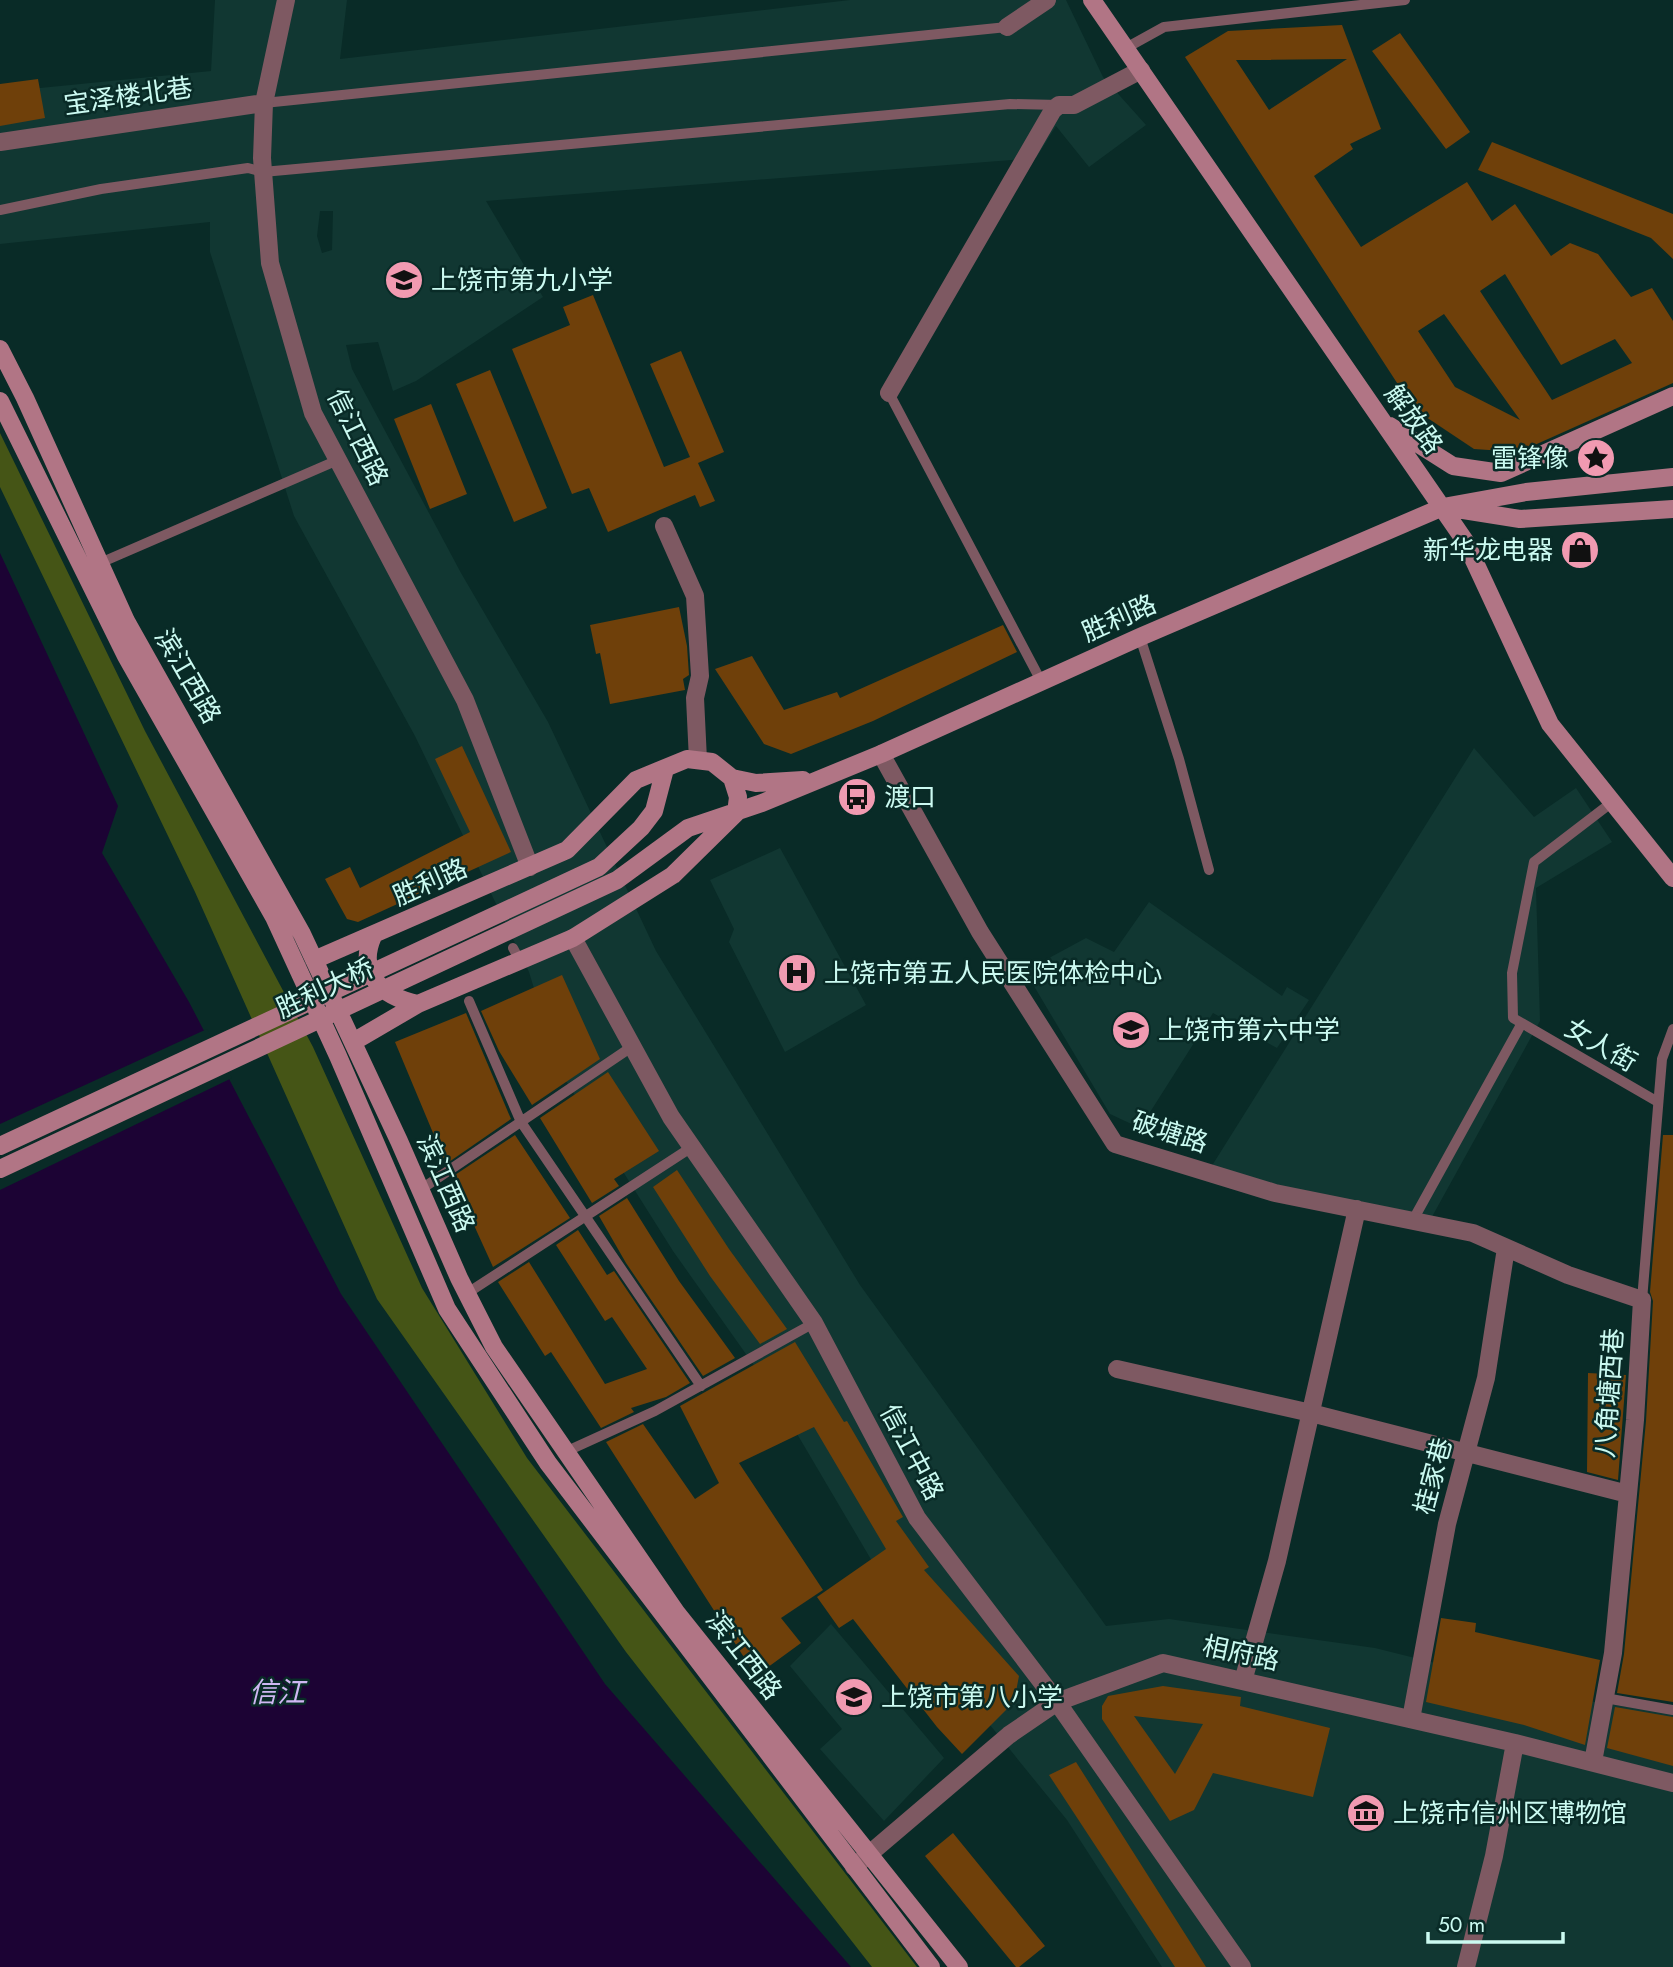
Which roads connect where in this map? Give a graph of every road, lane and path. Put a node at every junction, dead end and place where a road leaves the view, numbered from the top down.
1 (286, 0) edge
2 (1047, 0) edge
3 (1092, 0) edge
4 (1405, 0) edge
5 (1007, 27) joint
6 (1126, 48) junction
7 (1141, 70) junction
8 (264, 103) junction
9 (1059, 104) junction
10 (0, 142) edge
11 (262, 165) junction
12 (0, 210) edge
13 (0, 349) edge
14 (889, 393) joint
15 (1673, 396) edge
16 (0, 401) edge
17 (1382, 421) junction
18 (338, 460) junction
19 (1673, 477) edge
20 (1443, 507) junction
21 (1673, 509) edge
22 (664, 526) dead end
23 (100, 563) junction
24 (1140, 637) junction
25 (1041, 681) junction
26 (881, 754) junction
27 (698, 760) junction
28 (665, 769) junction
29 (732, 778) junction
30 (817, 778) junction
31 (1611, 803) junction
32 (736, 813) junction
33 (530, 867) junction
34 (1209, 870) dead end
35 (1673, 878) edge
36 (373, 936) junction
37 (573, 938) junction
38 (314, 960) junction
39 (469, 1000) dead end
40 (418, 1004) junction
41 (1522, 1023) junction
42 (1673, 1029) edge
43 (353, 1042) junction
44 (633, 1046) junction
45 (1658, 1102) junction
46 (522, 1122) junction
47 (0, 1146) edge
48 (692, 1147) junction
49 (0, 1169) edge
50 (420, 1190) junction
51 (1357, 1209) junction
52 (586, 1216) junction
53 (1413, 1220) junction
54 (1506, 1248) junction
55 (466, 1294) junction
56 (1642, 1300) junction
57 (814, 1323) junction
58 (1117, 1368) dead end
59 (701, 1386) junction
60 (1311, 1413) junction
61 (565, 1452) junction
62 (1466, 1453) junction
63 (1628, 1494) junction
64 (1243, 1681) junction
65 (1605, 1698) junction
66 (1058, 1702) junction
67 (1673, 1710) edge
68 (1411, 1719) junction
69 (1515, 1743) junction
70 (1593, 1762) junction
71 (1673, 1783) edge
72 (869, 1855) junction
73 (854, 1867) junction
74 (931, 1967) edge
75 (959, 1967) edge
76 (1242, 1967) edge
77 (1466, 1967) edge

1 - 8 street, 信江西路
2 - 5 street
3 - 6 main road, 解放路
4 - 6 lane
5 - 8 lane
6 - 7 main road, 解放路
7 - 9 street
7 - 17 main road, 解放路
8 - 10 street, 宝泽楼北巷
8 - 11 street, 信江西路
9 - 11 lane
9 - 14 street
11 - 12 lane
11 - 18 street, 信江西路
13 - 23 main road, 滨江西路
14 - 25 lane
15 - 17 main road
16 - 73 main road, 滨江西路
17 - 20 main road, 解放路
18 - 23 lane
18 - 33 street, 信江西路
19 - 20 main road, 胜利路
20 - 21 main road
20 - 24 main road, 胜利路
20 - 31 main road, 解放路
22 - 27 street
23 - 38 main road, 滨江西路
24 - 25 main road, 胜利路
24 - 34 lane
25 - 26 main road, 胜利路
26 - 30 main road, 胜利路
26 - 51 street, 破塘路
27 - 28 main road
27 - 29 main road
28 - 33 main road, 胜利路
28 - 47 main road, 胜利大桥
29 - 30 main road
29 - 32 main road
30 - 32 main road, 胜利大桥
31 - 35 main road, 解放路
31 - 41 lane
32 - 37 main road
32 - 49 main road, 胜利大桥
33 - 36 main road, 胜利路
36 - 38 main road, 胜利路
36 - 40 main road
37 - 40 main road
37 - 44 street, 信江中路
38 - 43 main road, 滨江西路
39 - 46 lane
40 - 43 main road
41 - 45 lane, 女人街
41 - 53 lane
42 - 45 lane, 八角塘西巷
43 - 50 main road, 滨江西路
44 - 46 lane
44 - 48 street, 信江中路
45 - 56 lane, 八角塘西巷
46 - 50 lane
46 - 52 lane
48 - 52 lane
48 - 57 street, 信江中路
50 - 55 main road, 滨江西路
51 - 53 street, 破塘路
51 - 60 street
52 - 55 lane
52 - 59 lane
53 - 54 street, 破塘路
54 - 56 street, 破塘路
54 - 62 street, 桂家巷
55 - 61 main road, 滨江西路
56 - 63 street, 八角塘西巷
57 - 59 lane
57 - 66 street, 信江中路
58 - 60 street
59 - 61 lane
60 - 62 street
60 - 64 street
61 - 72 main road, 滨江西路
62 - 63 street
62 - 68 street, 桂家巷
63 - 65 street, 八角塘西巷
64 - 66 street, 相府路
64 - 68 street, 相府路
65 - 67 lane
65 - 70 street, 八角塘西巷
66 - 72 street, 相府路
66 - 76 street, 信江中路
68 - 69 street, 相府路
69 - 70 street, 相府路
69 - 77 street
70 - 71 street, 相府路
72 - 73 street, 相府路
72 - 75 main road, 滨江西路
73 - 74 main road, 滨江西路

